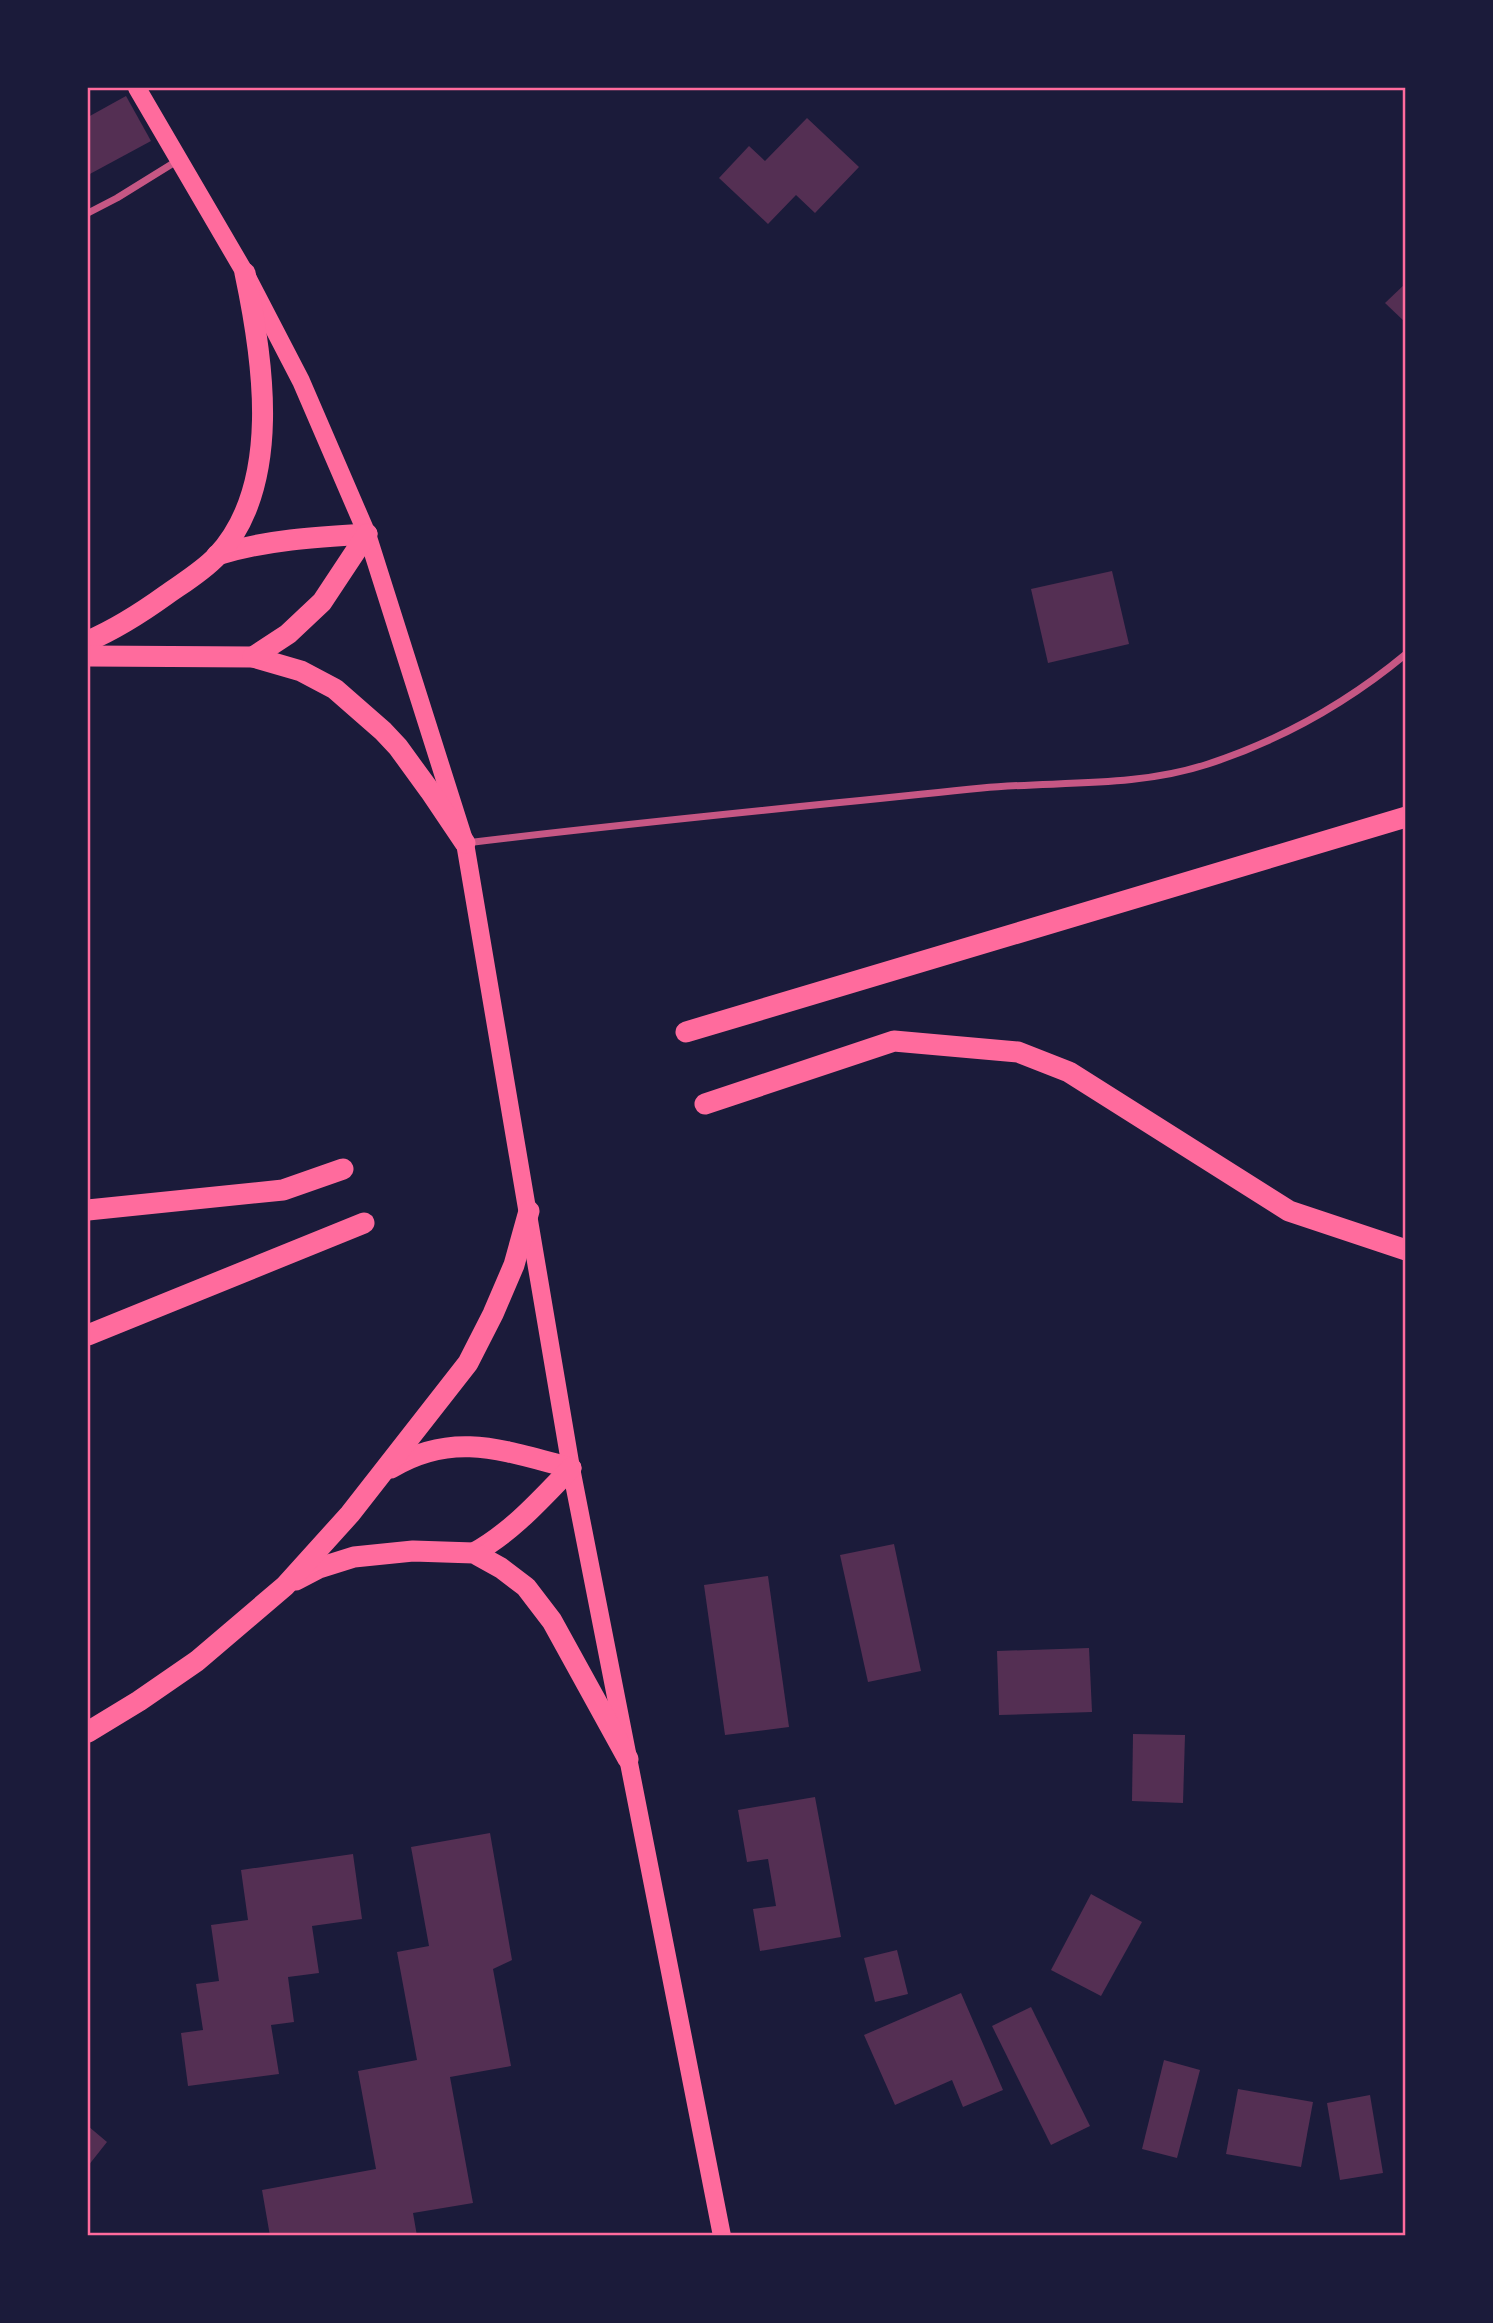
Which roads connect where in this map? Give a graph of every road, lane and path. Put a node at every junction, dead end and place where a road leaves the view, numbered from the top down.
1 (137, 88) edge
2 (180, 159) junction
3 (88, 212) edge
4 (245, 272) junction
5 (367, 534) junction
6 (217, 555) junction
7 (88, 641) edge
8 (1405, 654) edge
9 (88, 656) edge
10 (253, 657) junction
11 (1405, 817) edge
12 (465, 843) junction
13 (686, 1031) dead end
14 (705, 1104) dead end
15 (343, 1170) dead end
16 (88, 1210) edge
17 (529, 1211) junction
18 (364, 1223) dead end
19 (1405, 1250) edge
20 (88, 1335) edge
21 (571, 1468) junction
22 (380, 1475) junction
23 (474, 1553) junction
24 (285, 1586) junction
25 (88, 1732) edge
26 (628, 1759) junction
27 (722, 2235) edge

1 - 2 main road
2 - 3 street
2 - 4 main road
4 - 5 main road
4 - 6 highway
5 - 6 highway
5 - 10 highway
5 - 12 main road
6 - 7 highway
8 - 12 street
9 - 10 highway
10 - 12 highway
11 - 13 highway
12 - 17 main road
14 - 19 highway
15 - 16 highway
17 - 21 main road
17 - 22 highway
18 - 20 highway
21 - 22 highway
21 - 23 highway
21 - 26 main road
22 - 24 highway
23 - 24 highway
23 - 26 highway
24 - 25 highway
26 - 27 main road

